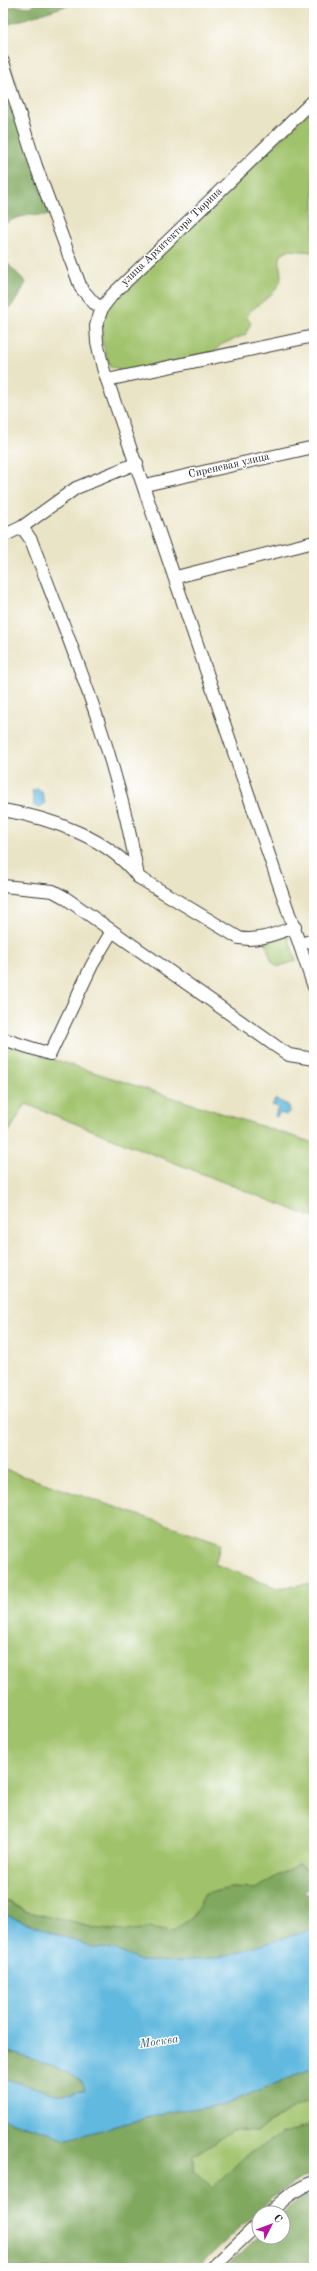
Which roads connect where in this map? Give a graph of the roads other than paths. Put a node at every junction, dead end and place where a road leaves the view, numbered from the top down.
1 (3, 62) edge
2 (314, 100) edge
3 (102, 308) junction
4 (314, 336) edge
5 (107, 380) junction
6 (314, 447) edge
7 (137, 463) junction
8 (145, 485) junction
9 (22, 527) junction
10 (3, 536) edge
11 (314, 542) edge
12 (176, 578) junction
13 (3, 810) edge
14 (138, 877) junction
15 (3, 886) edge
16 (295, 927) junction
17 (112, 931) junction
18 (314, 940) edge
19 (300, 944) junction
20 (314, 987) edge
21 (3, 1039) edge
22 (314, 1059) edge
23 (314, 2182) edge
24 (278, 2205) edge
25 (251, 2231) edge
26 (212, 2268) edge

1 - 3 street
2 - 3 street, улица Архитектора Тюрина
3 - 5 street, улица Архитектора Тюрина
4 - 5 street
5 - 7 street, улица Архитектора Тюрина
6 - 8 street, Сиреневая улица
7 - 8 street, улица Архитектора Тюрина
7 - 9 street
8 - 12 street, улица Архитектора Тюрина
9 - 10 street
9 - 14 street
11 - 12 street
12 - 16 street, улица Архитектора Тюрина
13 - 14 street
14 - 16 street
15 - 17 street
16 - 19 street, улица Архитектора Тюрина
17 - 21 street
17 - 22 street
18 - 19 street
19 - 20 street, улица Архитектора Тюрина
23 - 24 street
25 - 26 street

